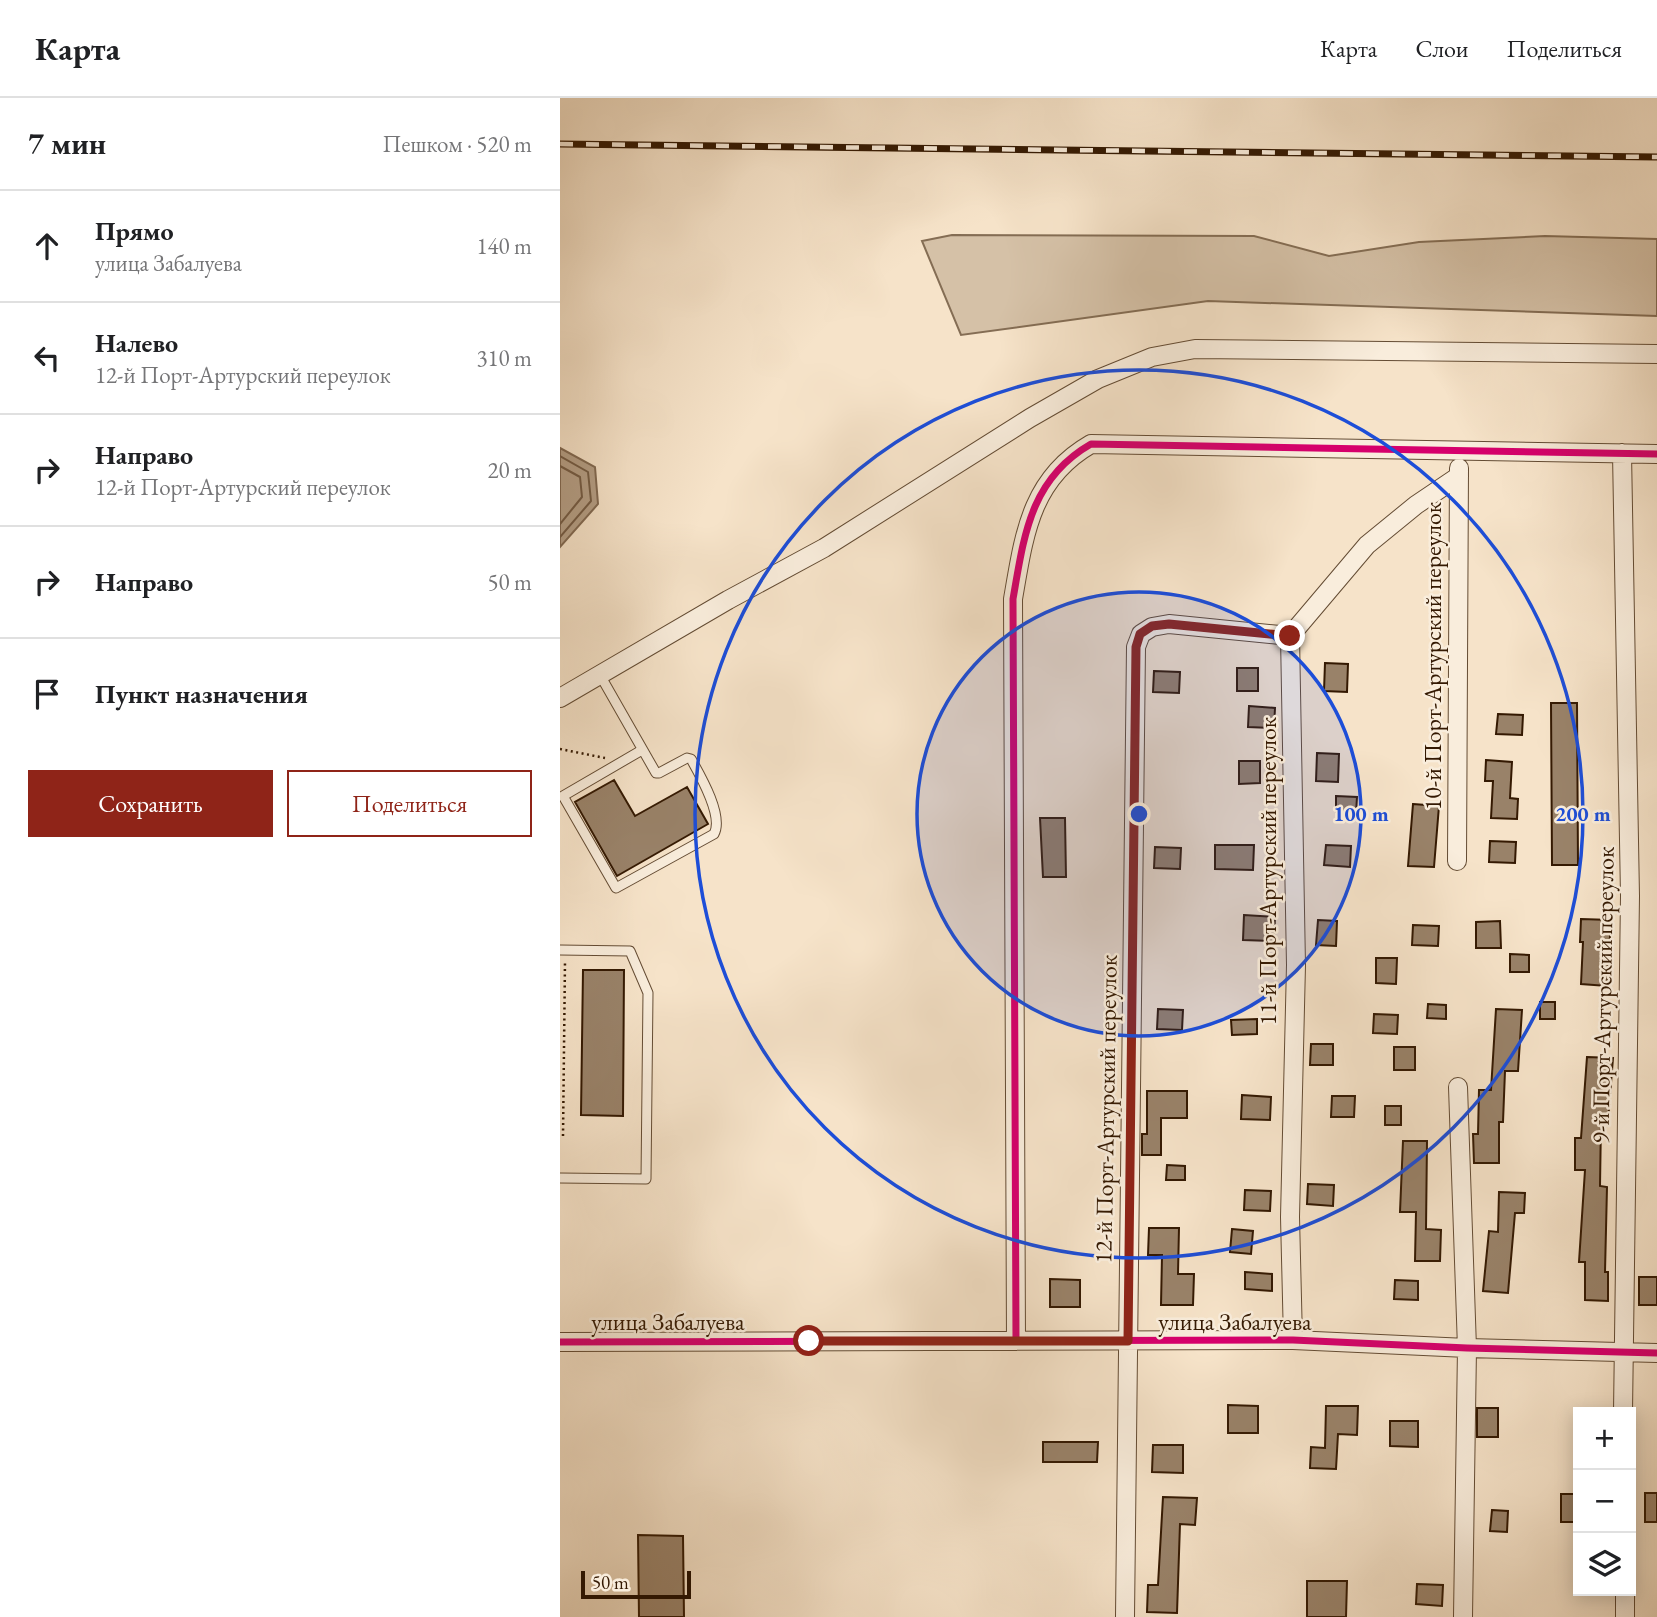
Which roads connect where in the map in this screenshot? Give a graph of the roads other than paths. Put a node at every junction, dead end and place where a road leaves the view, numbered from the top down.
1 (1657, 354) edge
2 (1459, 451) junction
3 (1622, 453) junction
4 (1657, 454) edge
5 (1459, 476) junction
6 (1290, 636) junction
7 (600, 675) junction
8 (560, 698) edge
9 (642, 750) junction
10 (1457, 861) dead end
11 (562, 950) edge
12 (1458, 1087) dead end
13 (560, 1178) edge
14 (1293, 1340) junction
15 (1016, 1341) junction
16 (1128, 1341) junction
17 (560, 1342) edge
18 (1466, 1348) junction
19 (1623, 1351) junction
20 (1657, 1353) edge
21 (1623, 1407) edge
22 (1625, 1596) edge
23 (1125, 1617) edge
24 (1463, 1617) edge
25 (1625, 1617) edge

1 - 7 street
2 - 3 street
2 - 5 street, 10-й Порт-Артурский переулок
2 - 15 street
3 - 4 street
3 - 19 street, 9-й Порт-Артурский переулок
5 - 6 street
5 - 10 street, 10-й Порт-Артурский переулок
6 - 14 street, 11-й Порт-Артурский переулок
6 - 16 street, 12-й Порт-Артурский переулок
7 - 8 street
7 - 9 lane
9 - 9 lane
11 - 13 lane
12 - 18 street
14 - 16 street, улица Забалуева
14 - 18 street, улица Забалуева
15 - 16 street, улица Забалуева
15 - 17 street, улица Забалуева
16 - 23 street, 12-й Порт-Артурский переулок
18 - 19 street, улица Забалуева
18 - 24 street
19 - 20 street, улица Забалуева
19 - 21 street, 9-й Порт-Артурский переулок
22 - 25 street

